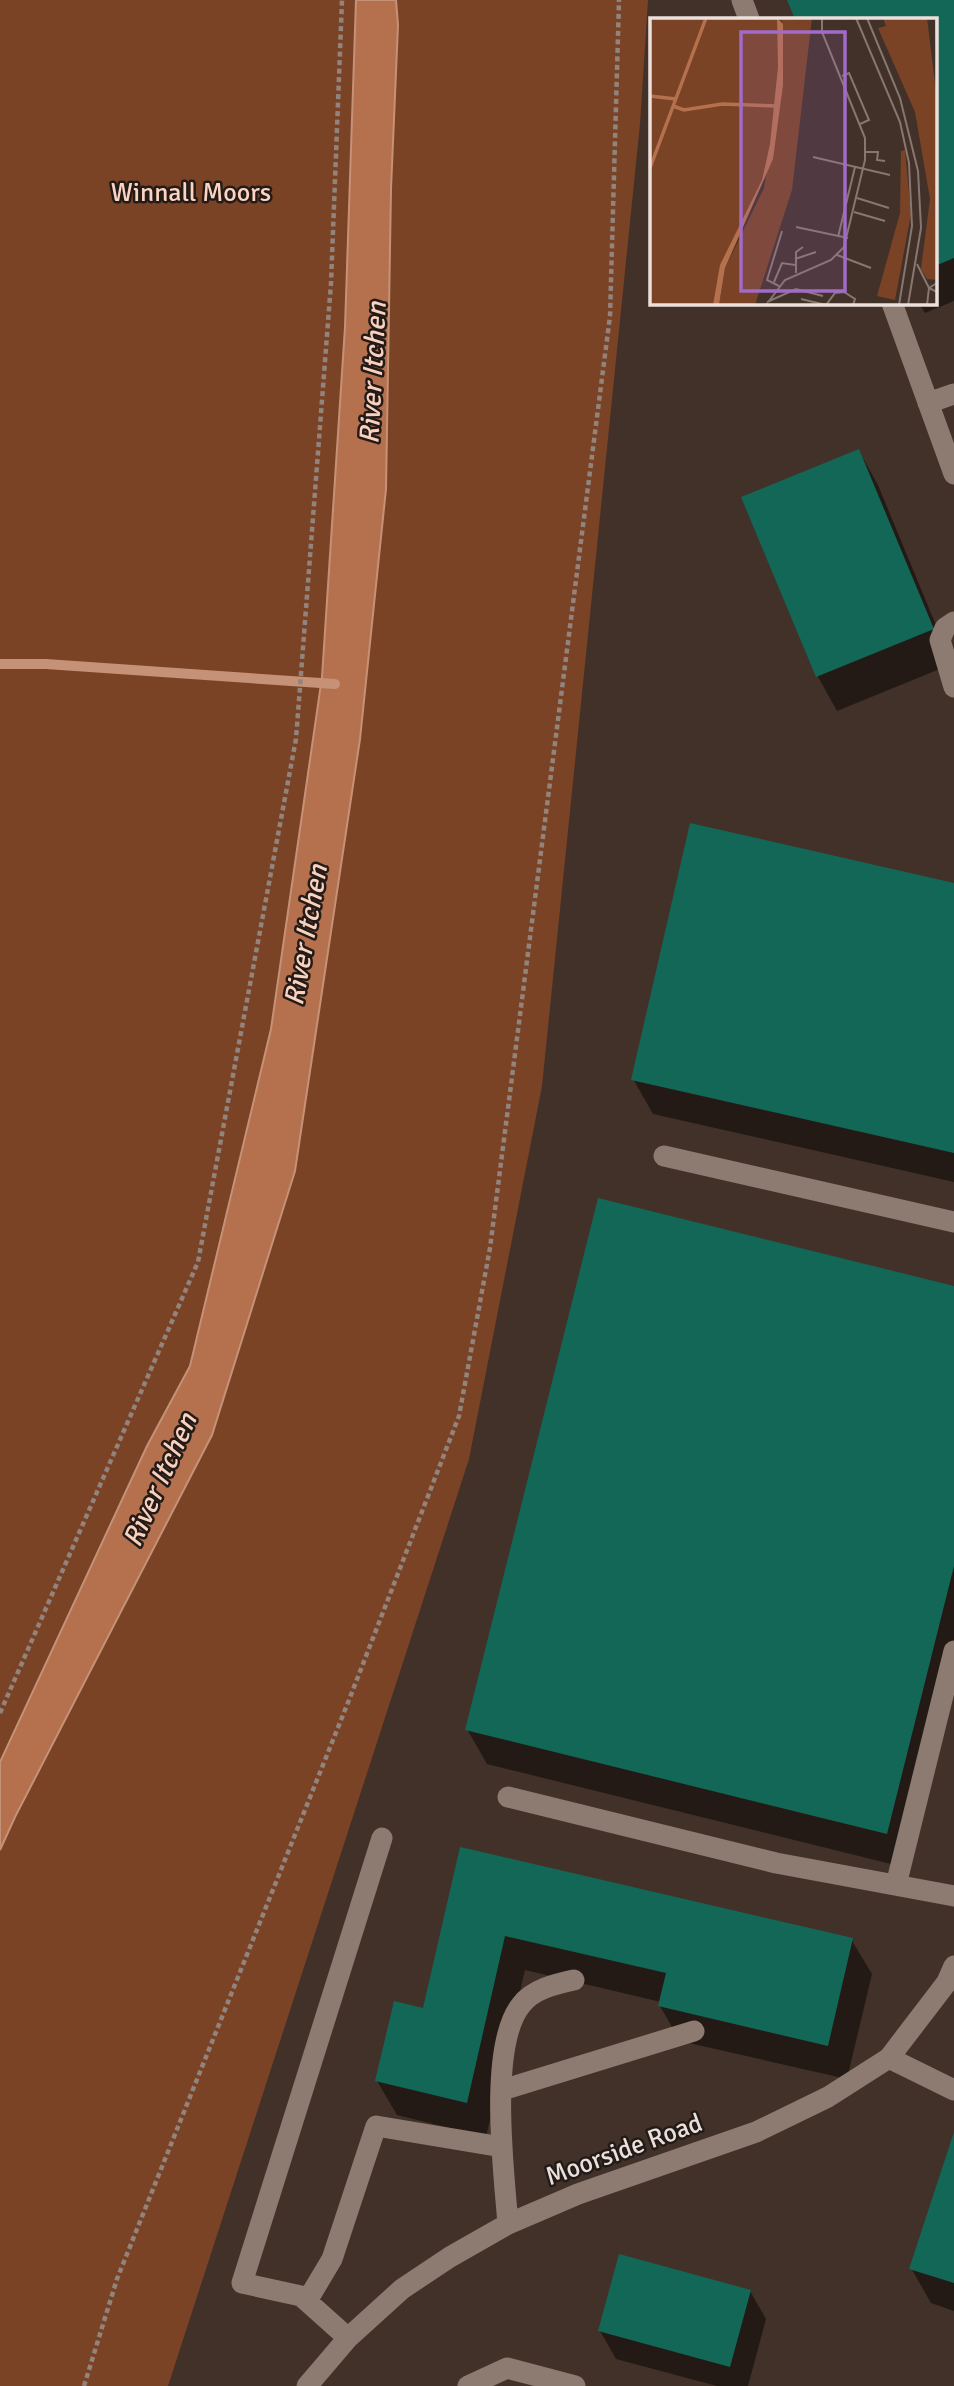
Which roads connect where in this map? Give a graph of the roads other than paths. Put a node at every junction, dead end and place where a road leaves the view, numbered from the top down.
1 (742, 0) edge
2 (749, 18) edge
3 (892, 304) edge
4 (954, 394) edge
5 (928, 403) junction
6 (954, 474) edge
7 (954, 622) edge
8 (954, 687) edge
9 (664, 1156) dead end
10 (954, 1222) edge
11 (954, 1651) edge
12 (508, 1797) dead end
13 (382, 1838) dead end
14 (896, 1885) junction
15 (954, 1896) edge
16 (954, 1966) edge
17 (574, 1980) dead end
18 (694, 2031) dead end
19 (889, 2058) junction
20 (502, 2090) junction
21 (954, 2090) edge
22 (502, 2147) junction
23 (508, 2224) junction
24 (307, 2301) junction
25 (348, 2338) junction
26 (307, 2386) edge
27 (468, 2386) edge
28 (575, 2386) edge

1 - 2 street
3 - 5 street
4 - 5 street
5 - 6 street
7 - 8 street
9 - 10 street
11 - 14 street
12 - 14 street
13 - 24 street
14 - 15 street
16 - 19 street, Moorside Road
17 - 20 street
18 - 20 street
19 - 21 street
19 - 23 street, Moorside Road
20 - 22 street
22 - 23 street
22 - 24 street
23 - 25 street, Moorside Road
24 - 25 street
25 - 26 street, Moorside Road
27 - 28 street

